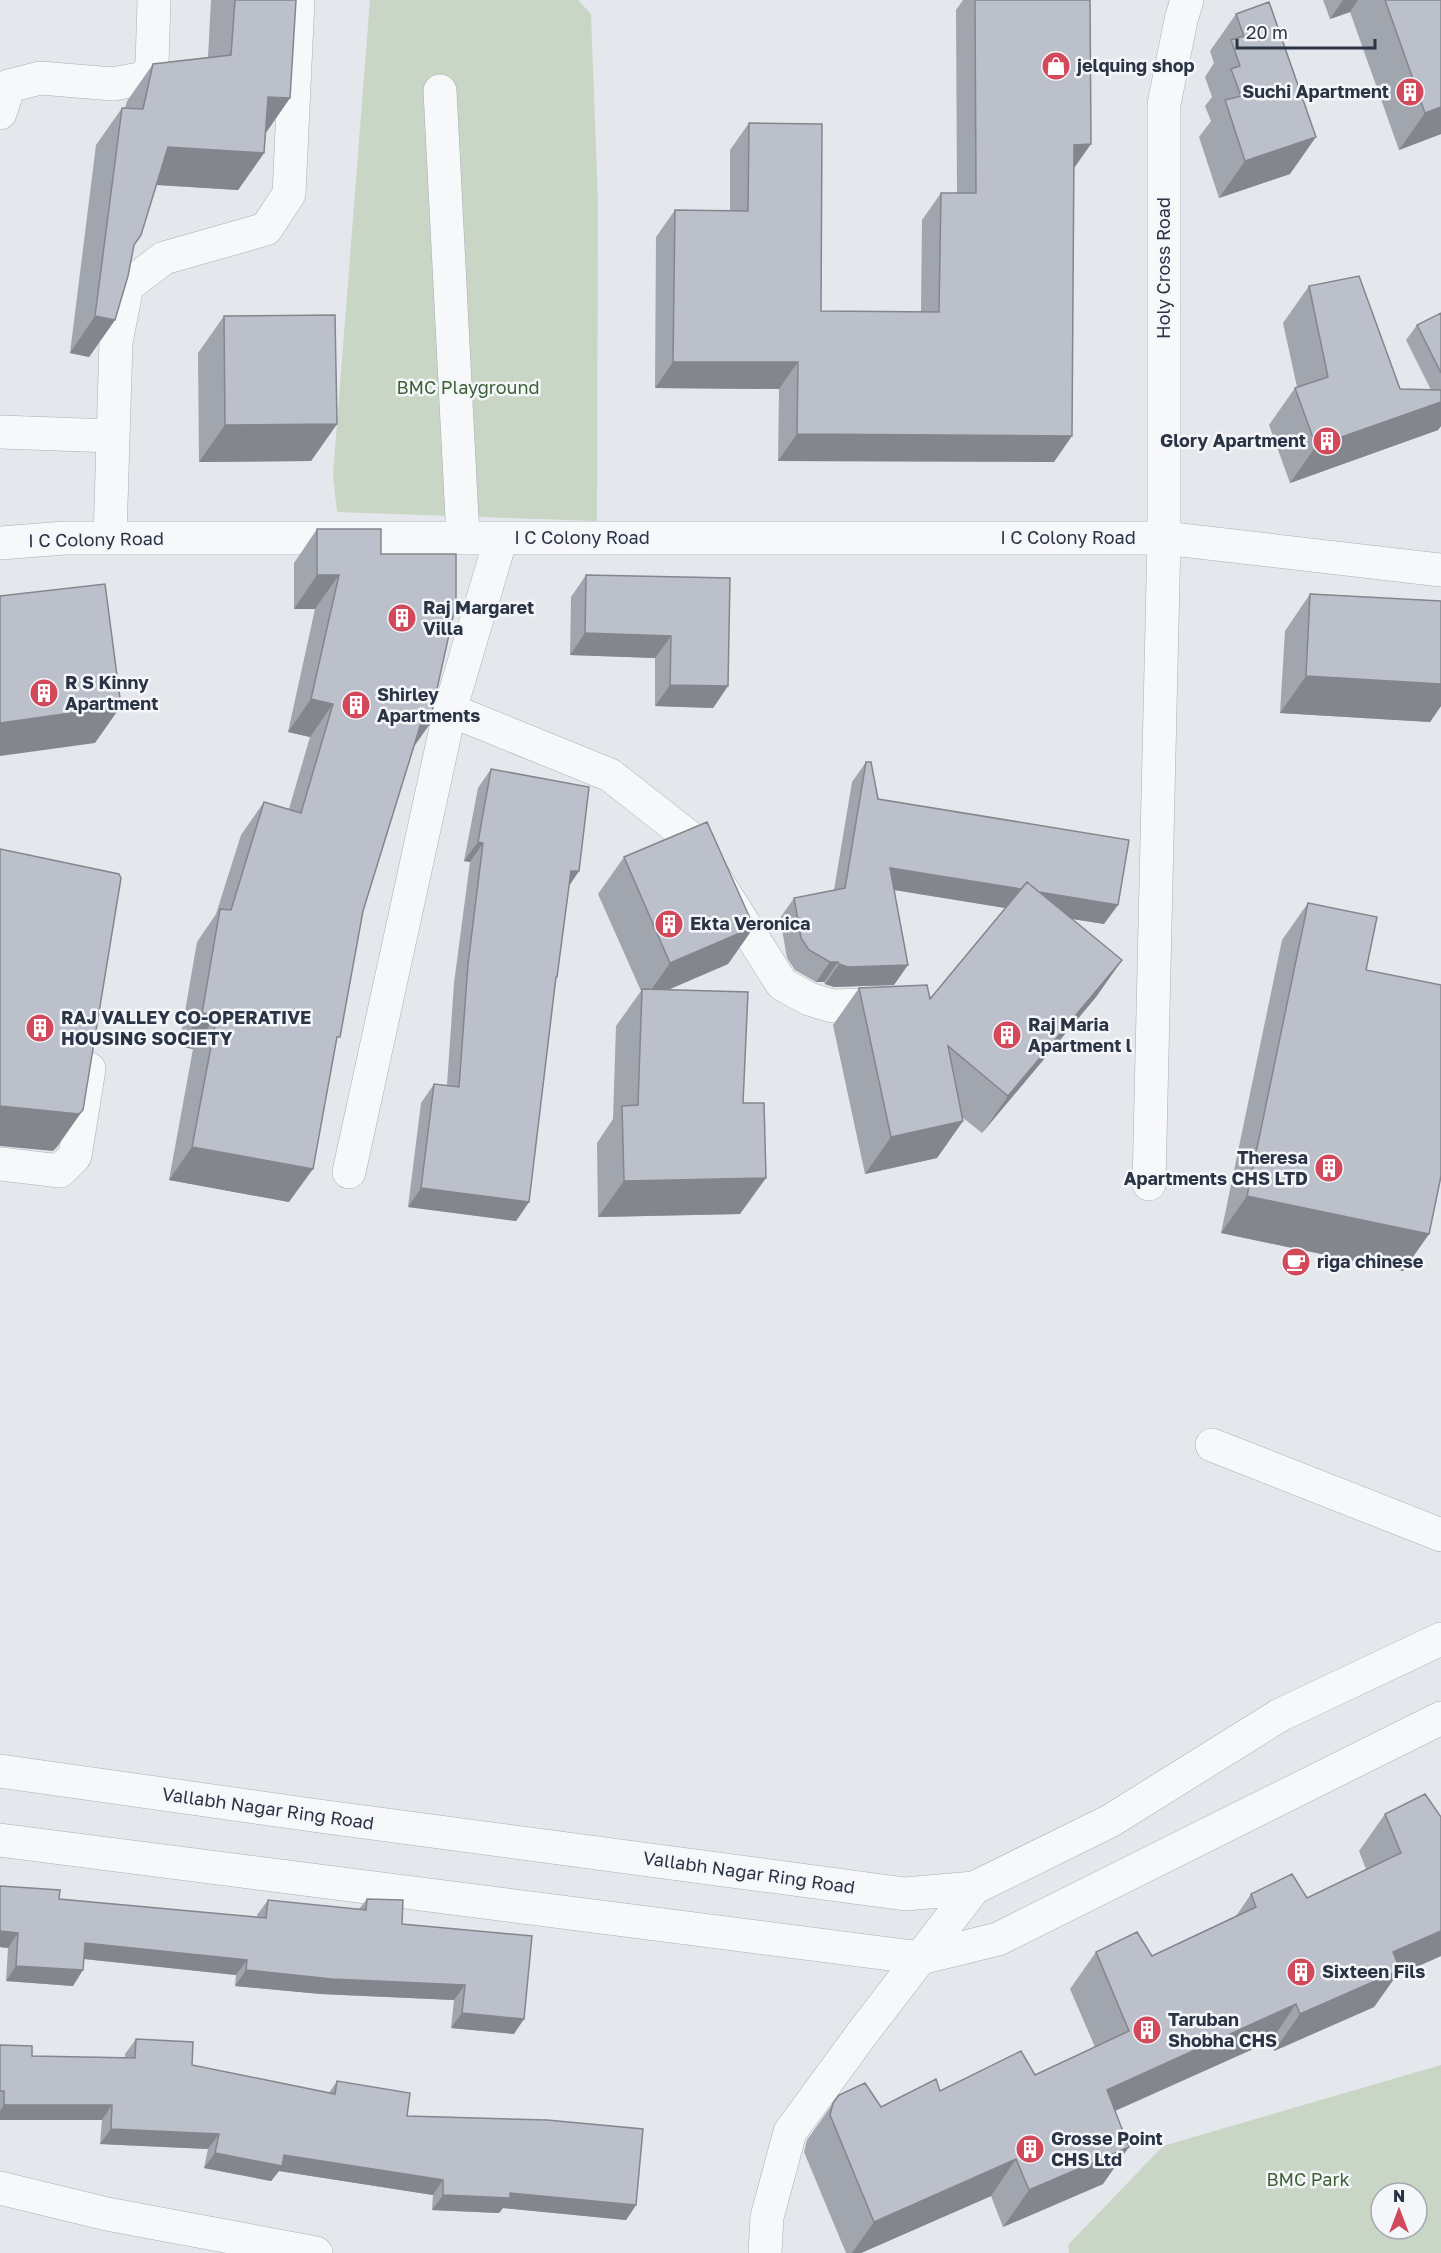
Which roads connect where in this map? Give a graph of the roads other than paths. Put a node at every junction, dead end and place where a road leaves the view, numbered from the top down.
1 (154, 0) edge
2 (298, 0) edge
3 (1187, 0) edge
4 (440, 91) dead end
5 (0, 113) edge
6 (0, 432) edge
7 (113, 436) junction
8 (110, 538) junction
9 (463, 538) junction
10 (501, 538) junction
11 (1164, 538) junction
12 (0, 543) edge
13 (1441, 570) edge
14 (450, 710) junction
15 (905, 1003) edge
16 (94, 1039) edge
17 (0, 1164) edge
18 (349, 1172) dead end
19 (1149, 1184) dead end
20 (1212, 1445) dead end
21 (1441, 1535) edge
22 (1441, 1639) edge
23 (1441, 1718) edge
24 (0, 1772) edge
25 (0, 1840) edge
26 (974, 1888) junction
27 (921, 1958) junction
28 (0, 2188) edge
29 (316, 2253) edge
30 (765, 2253) edge

1 - 5 street
2 - 7 street
3 - 11 street, Holy Cross Road
4 - 9 street
6 - 7 street
7 - 8 street
8 - 9 street, I C Colony Road
8 - 12 street, I C Colony Road
9 - 10 street, I C Colony Road
10 - 11 street, I C Colony Road
10 - 14 street
11 - 13 street, I C Colony Road
11 - 19 street, Holy Cross Road
14 - 15 street
14 - 18 street
16 - 17 street
20 - 21 street
22 - 26 street, Vallabh Nagar Ring Road
23 - 27 street
24 - 26 street, Vallabh Nagar Ring Road
25 - 27 street
26 - 27 street
27 - 30 street
28 - 29 street

